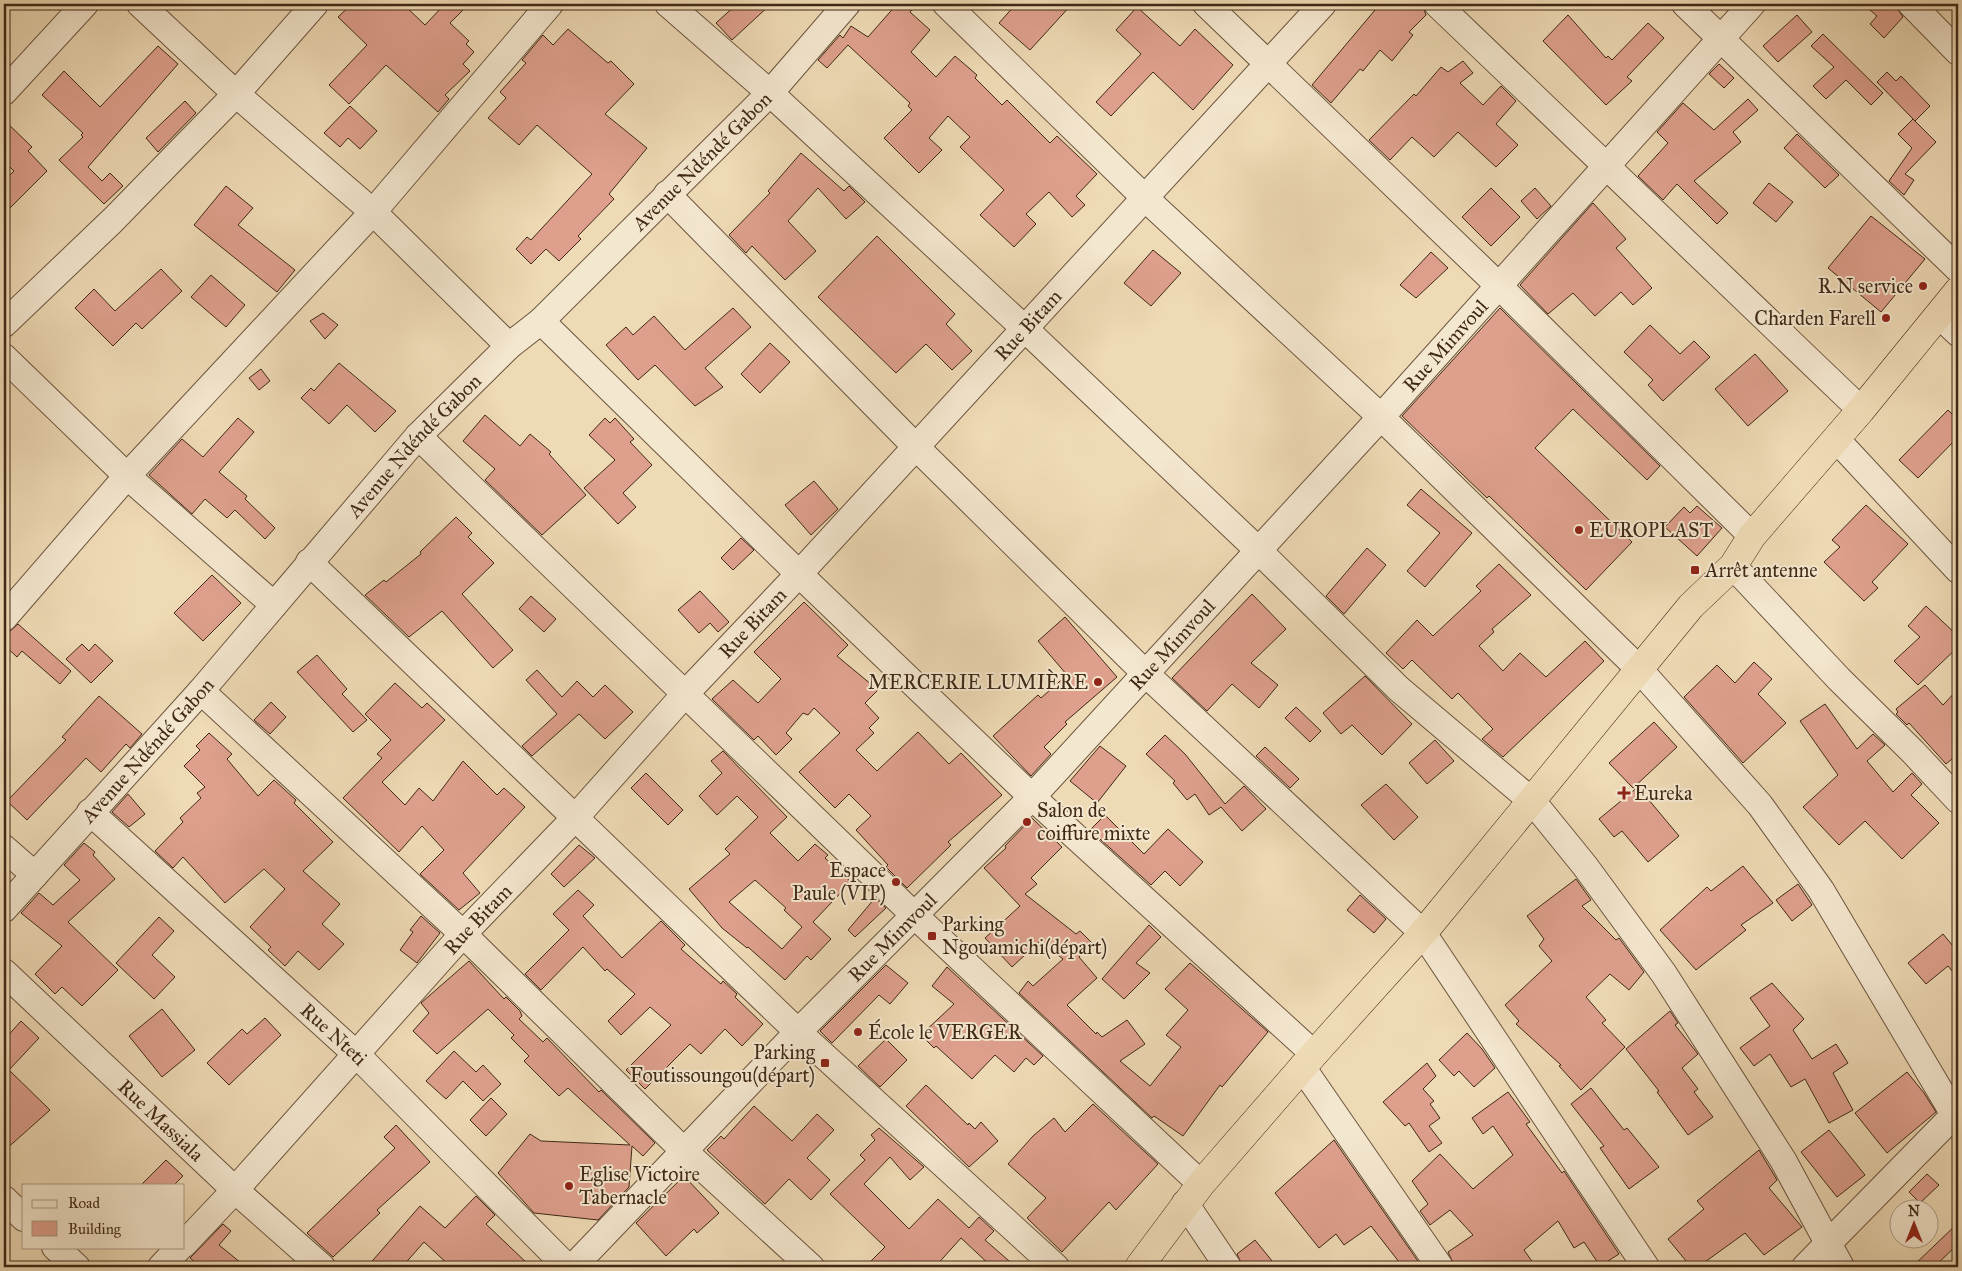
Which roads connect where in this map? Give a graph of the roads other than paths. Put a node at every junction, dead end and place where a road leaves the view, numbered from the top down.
1 (85, 4) edge
2 (140, 4) edge
3 (315, 4) edge
4 (550, 4) edge
5 (668, 4) edge
6 (847, 4) edge
7 (946, 4) edge
8 (1206, 4) edge
9 (1323, 4) edge
10 (1437, 4) edge
11 (1685, 4) edge
12 (1752, 4) edge
13 (1911, 4) edge
14 (1720, 39) junction
15 (1958, 52) edge
16 (1269, 62) junction
17 (4, 92) edge
18 (770, 93) junction
19 (236, 94) junction
20 (1605, 167) junction
21 (667, 194) junction
22 (1144, 198) junction
23 (373, 212) junction
24 (1958, 269) edge
25 (1498, 285) junction
26 (1958, 291) edge
27 (541, 321) junction
28 (4, 324) edge
29 (1949, 324) edge
30 (1024, 328) junction
31 (509, 346) junction
32 (4, 357) edge
33 (1861, 410) junction
34 (1381, 417) junction
35 (418, 436) junction
36 (1836, 439) junction
37 (916, 447) junction
38 (127, 476) junction
39 (1752, 536) junction
40 (1259, 551) junction
41 (309, 562) junction
42 (1733, 566) junction
43 (1958, 570) edge
44 (799, 574) junction
45 (274, 605) junction
46 (4, 618) edge
47 (1639, 669) junction
48 (1146, 674) junction
49 (202, 691) junction
50 (685, 694) junction
51 (1032, 797) junction
52 (1958, 800) edge
53 (1533, 802) junction
54 (90, 812) junction
55 (574, 819) junction
56 (4, 848) edge
57 (35, 874) junction
58 (4, 909) edge
59 (913, 914) junction
60 (1423, 933) junction
61 (463, 934) junction
62 (4, 972) edge
63 (798, 1032) junction
64 (356, 1054) junction
65 (1308, 1060) junction
66 (1957, 1115) edge
67 (683, 1150) junction
68 (235, 1190) junction
69 (1193, 1194) junction
70 (4, 1199) edge
71 (22, 1216) edge
72 (185, 1243) edge
73 (1826, 1244) junction
74 (56, 1248) edge
75 (179, 1248) edge
76 (77, 1267) edge
77 (162, 1267) edge
78 (322, 1267) edge
79 (568, 1267) edge
80 (573, 1267) edge
81 (811, 1267) edge
82 (1056, 1267) edge
83 (1139, 1267) edge
84 (1228, 1267) edge
85 (1440, 1267) edge
86 (1646, 1267) edge
87 (1805, 1267) edge
88 (1841, 1267) edge

1 - 17 street
2 - 19 street
3 - 19 street
4 - 23 street
5 - 18 street
6 - 18 street, Avenue Ndéndé Gabon
7 - 22 street
8 - 16 street
9 - 16 street, Rue Bitam
10 - 20 street
11 - 14 street
12 - 14 street, Rue Mimvoul
13 - 15 street
14 - 20 street, Rue Mimvoul
14 - 24 street
16 - 22 street, Rue Bitam
16 - 25 street
18 - 21 street, Avenue Ndéndé Gabon
18 - 30 street
19 - 23 street
19 - 28 street
20 - 25 street, Rue Mimvoul
20 - 33 street
21 - 27 street, Avenue Ndéndé Gabon
21 - 37 street
22 - 30 street, Rue Bitam
22 - 34 street
23 - 31 street
23 - 38 street
25 - 34 street, Rue Mimvoul
25 - 39 street
26 - 29 highway
27 - 31 street, Avenue Ndéndé Gabon
27 - 44 street
29 - 33 highway
30 - 37 street, Rue Bitam
30 - 40 street
31 - 35 street, Avenue Ndéndé Gabon
32 - 38 street
33 - 36 highway
34 - 40 street, Rue Mimvoul
34 - 47 street
35 - 41 street, Avenue Ndéndé Gabon
35 - 50 street
36 - 39 highway
36 - 43 street
37 - 44 street, Rue Bitam
37 - 48 street
38 - 45 street
38 - 46 street
39 - 42 highway
40 - 48 street, Rue Mimvoul
40 - 53 street
41 - 45 street, Avenue Ndéndé Gabon
41 - 55 street
42 - 47 highway
42 - 52 street
44 - 50 street, Rue Bitam
44 - 51 street
45 - 49 street, Avenue Ndéndé Gabon
47 - 53 highway
47 - 66 street
48 - 51 street, Rue Mimvoul
48 - 60 street
49 - 54 street, Avenue Ndéndé Gabon
49 - 61 street
50 - 55 street, Rue Bitam
50 - 59 street
51 - 59 street, Rue Mimvoul
51 - 65 street
53 - 60 highway
53 - 73 street
54 - 57 street, Avenue Ndéndé Gabon
54 - 64 street, Rue Nteti
55 - 61 street, Rue Bitam
55 - 63 street
56 - 57 street
57 - 58 street, Avenue Ndéndé Gabon
59 - 63 street, Rue Mimvoul
59 - 69 street
60 - 65 highway
60 - 86 street
61 - 64 street, Rue Bitam
61 - 67 street
62 - 68 street, Rue Massiala
63 - 67 street, Rue Mimvoul
63 - 82 street
64 - 68 street, Rue Bitam
64 - 79 street, Rue Nteti
65 - 69 highway
65 - 85 street
66 - 73 street
67 - 80 street, Rue Mimvoul
67 - 81 street
68 - 72 street, Rue Bitam
68 - 78 street, Rue Massiala
69 - 83 highway
69 - 84 street
70 - 71 street
73 - 87 street
73 - 88 street
74 - 76 street
75 - 77 street

